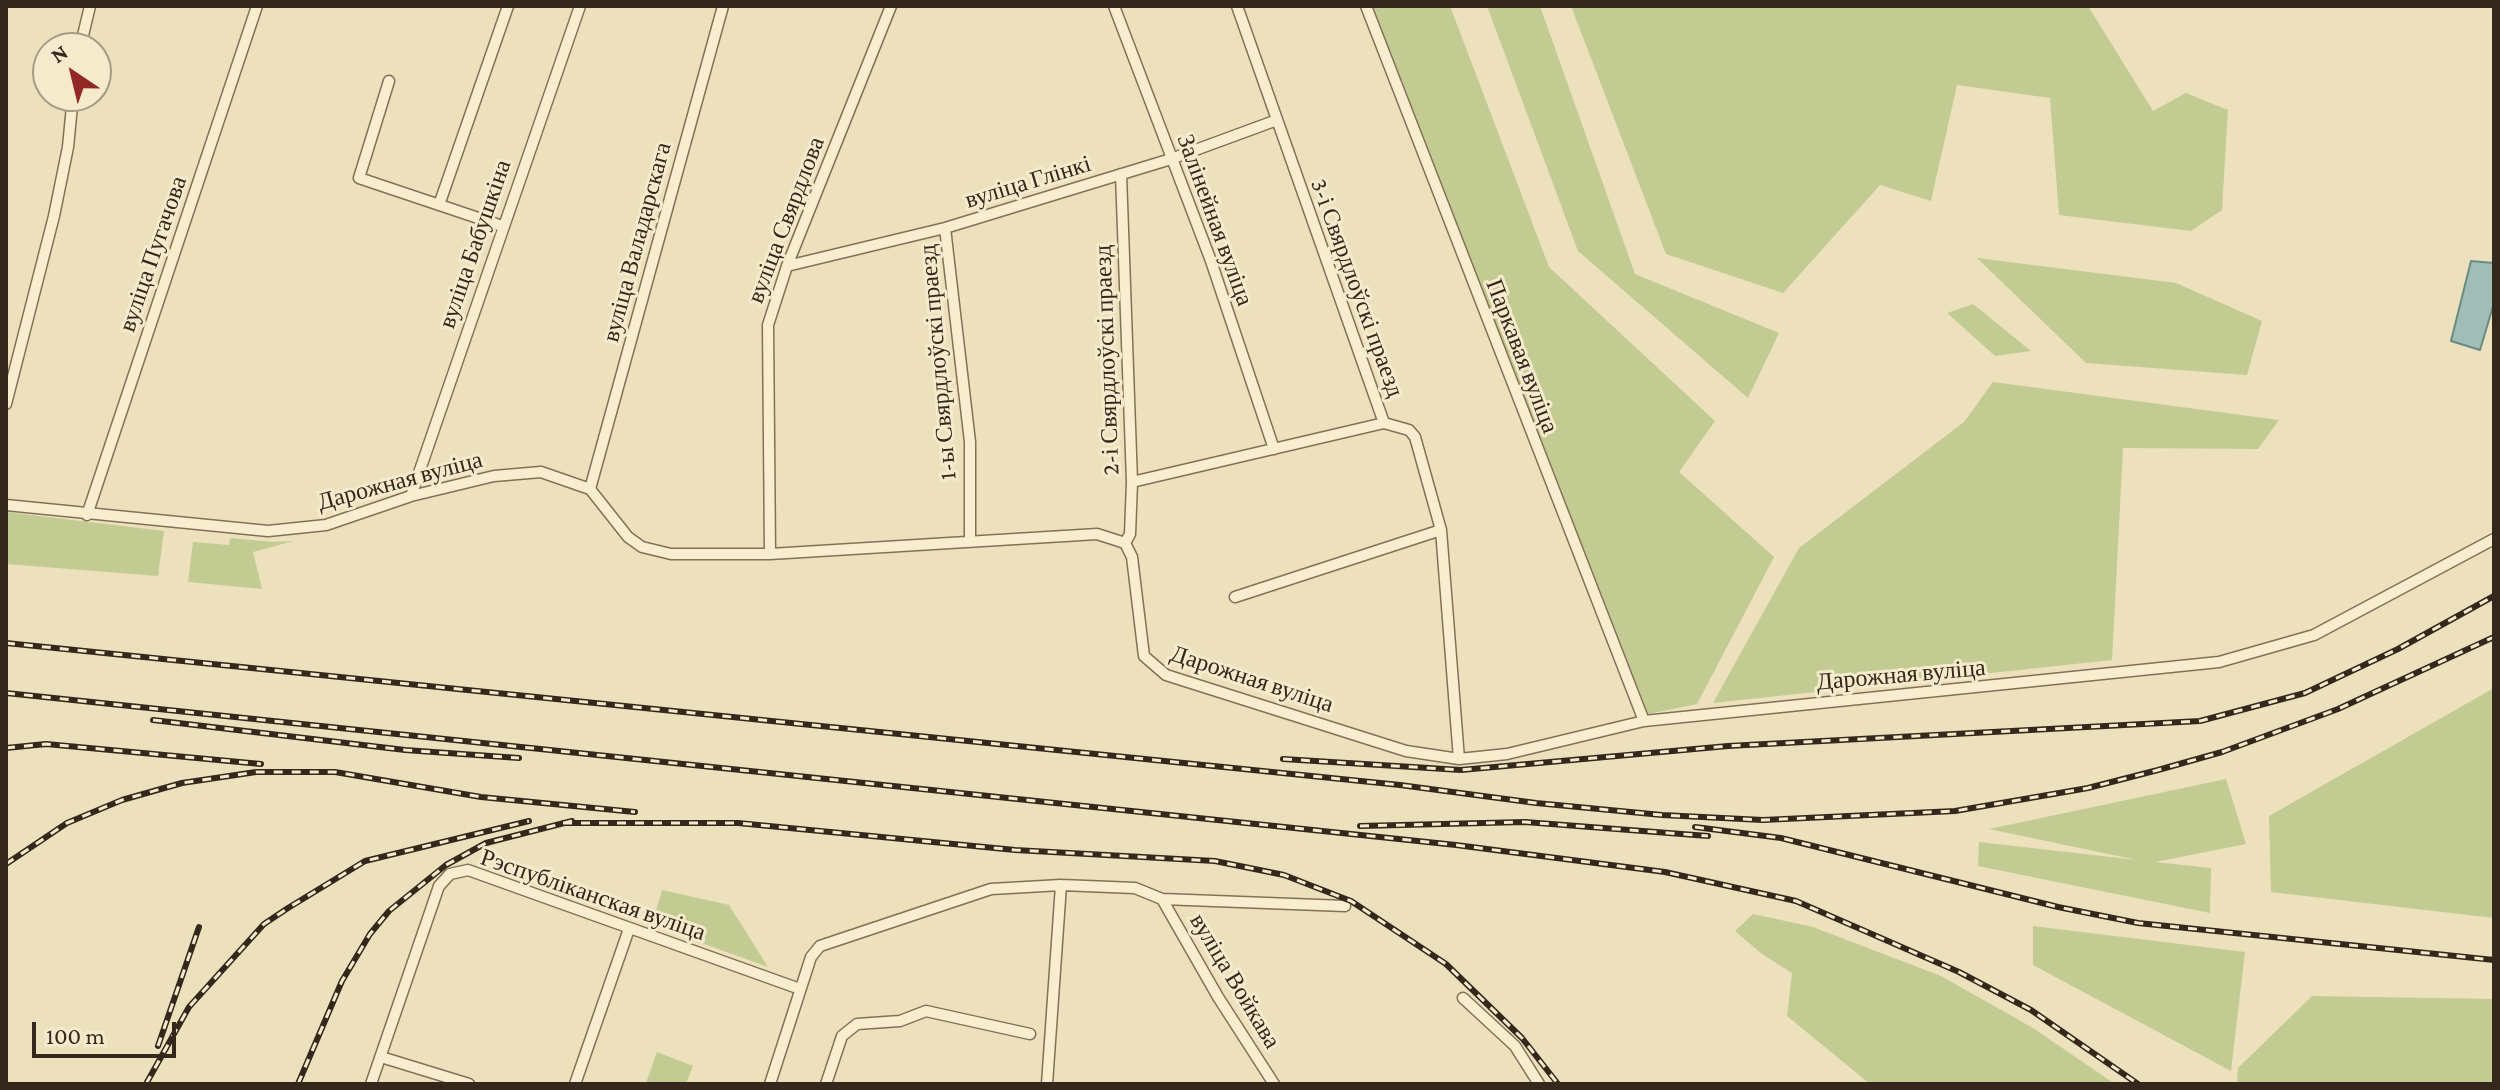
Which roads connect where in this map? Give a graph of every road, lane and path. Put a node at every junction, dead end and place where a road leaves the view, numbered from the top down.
1 (90, 6) edge
2 (508, 6) edge
3 (580, 6) edge
4 (723, 6) edge
5 (891, 6) edge
6 (1114, 6) edge
7 (1237, 6) edge
8 (1366, 6) edge
9 (255, 7) edge
10 (84, 32) edge
11 (389, 81) dead end
12 (71, 112) edge
13 (1277, 120) junction
14 (1171, 159) junction
15 (1121, 174) junction
16 (439, 205) junction
17 (502, 226) junction
18 (945, 228) junction
19 (787, 266) junction
20 (6, 404) edge
21 (1384, 423) junction
22 (1274, 449) junction
23 (1132, 482) junction
24 (590, 489) junction
25 (411, 496) junction
26 (6, 505) edge
27 (87, 515) junction
28 (1441, 530) junction
29 (2494, 539) edge
30 (970, 541) junction
31 (1125, 543) junction
32 (770, 554) junction
33 (1235, 597) dead end
34 (1644, 721) junction
35 (1459, 759) junction
36 (1061, 885) junction
37 (1162, 899) junction
38 (1345, 906) dead end
39 (629, 929) junction
40 (800, 989) junction
41 (1463, 998) dead end
42 (1030, 1034) dead end
43 (381, 1057) junction
44 (371, 1084) edge
45 (469, 1084) edge
46 (575, 1084) edge
47 (770, 1084) edge
48 (826, 1084) edge
49 (1047, 1084) edge
50 (1274, 1084) edge
51 (1539, 1084) edge

1 - 10 street
2 - 16 street
3 - 17 street, вуліца Бабушкіна
4 - 24 street, вуліца Валадарскага
5 - 19 street, вуліца Свярдлова
6 - 14 street, Залінейная вуліца
7 - 13 street, 3-і Свярдлоўскі праезд
8 - 34 street, Паркавая вуліца
9 - 27 street, вуліца Пугачова
11 - 16 street
12 - 20 street
13 - 14 street, вуліца Глінкі
13 - 21 street, 3-і Свярдлоўскі праезд
14 - 15 street, вуліца Глінкі
14 - 22 street, Залінейная вуліца
15 - 18 street, вуліца Глінкі
15 - 23 street, 2-і Свярдлоўскі праезд
16 - 17 street
17 - 25 street, вуліца Бабушкіна
18 - 19 street, вуліца Глінкі
18 - 30 street, 1-ы Свярдлоўскі праезд
19 - 32 street, вуліца Свярдлова
21 - 22 street
21 - 28 street, 3-і Свярдлоўскі праезд
22 - 23 street
23 - 31 street, 2-і Свярдлоўскі праезд
24 - 25 street, Дарожная вуліца
24 - 32 street
25 - 27 street, Дарожная вуліца
26 - 27 street, Дарожная вуліца
28 - 33 street
28 - 35 street, 3-і Свярдлоўскі праезд
29 - 34 street, Дарожная вуліца
30 - 31 street
30 - 32 street
31 - 35 street, Дарожная вуліца
34 - 35 street, Дарожная вуліца
36 - 37 street
36 - 40 street
36 - 49 street
37 - 38 street
37 - 50 street, вуліца Войкава
39 - 40 street, Рэспубліканская вуліца
39 - 43 street, Рэспубліканская вуліца
39 - 46 street
40 - 47 street
41 - 51 street
42 - 48 street
43 - 44 street, Рэспубліканская вуліца
43 - 45 street

